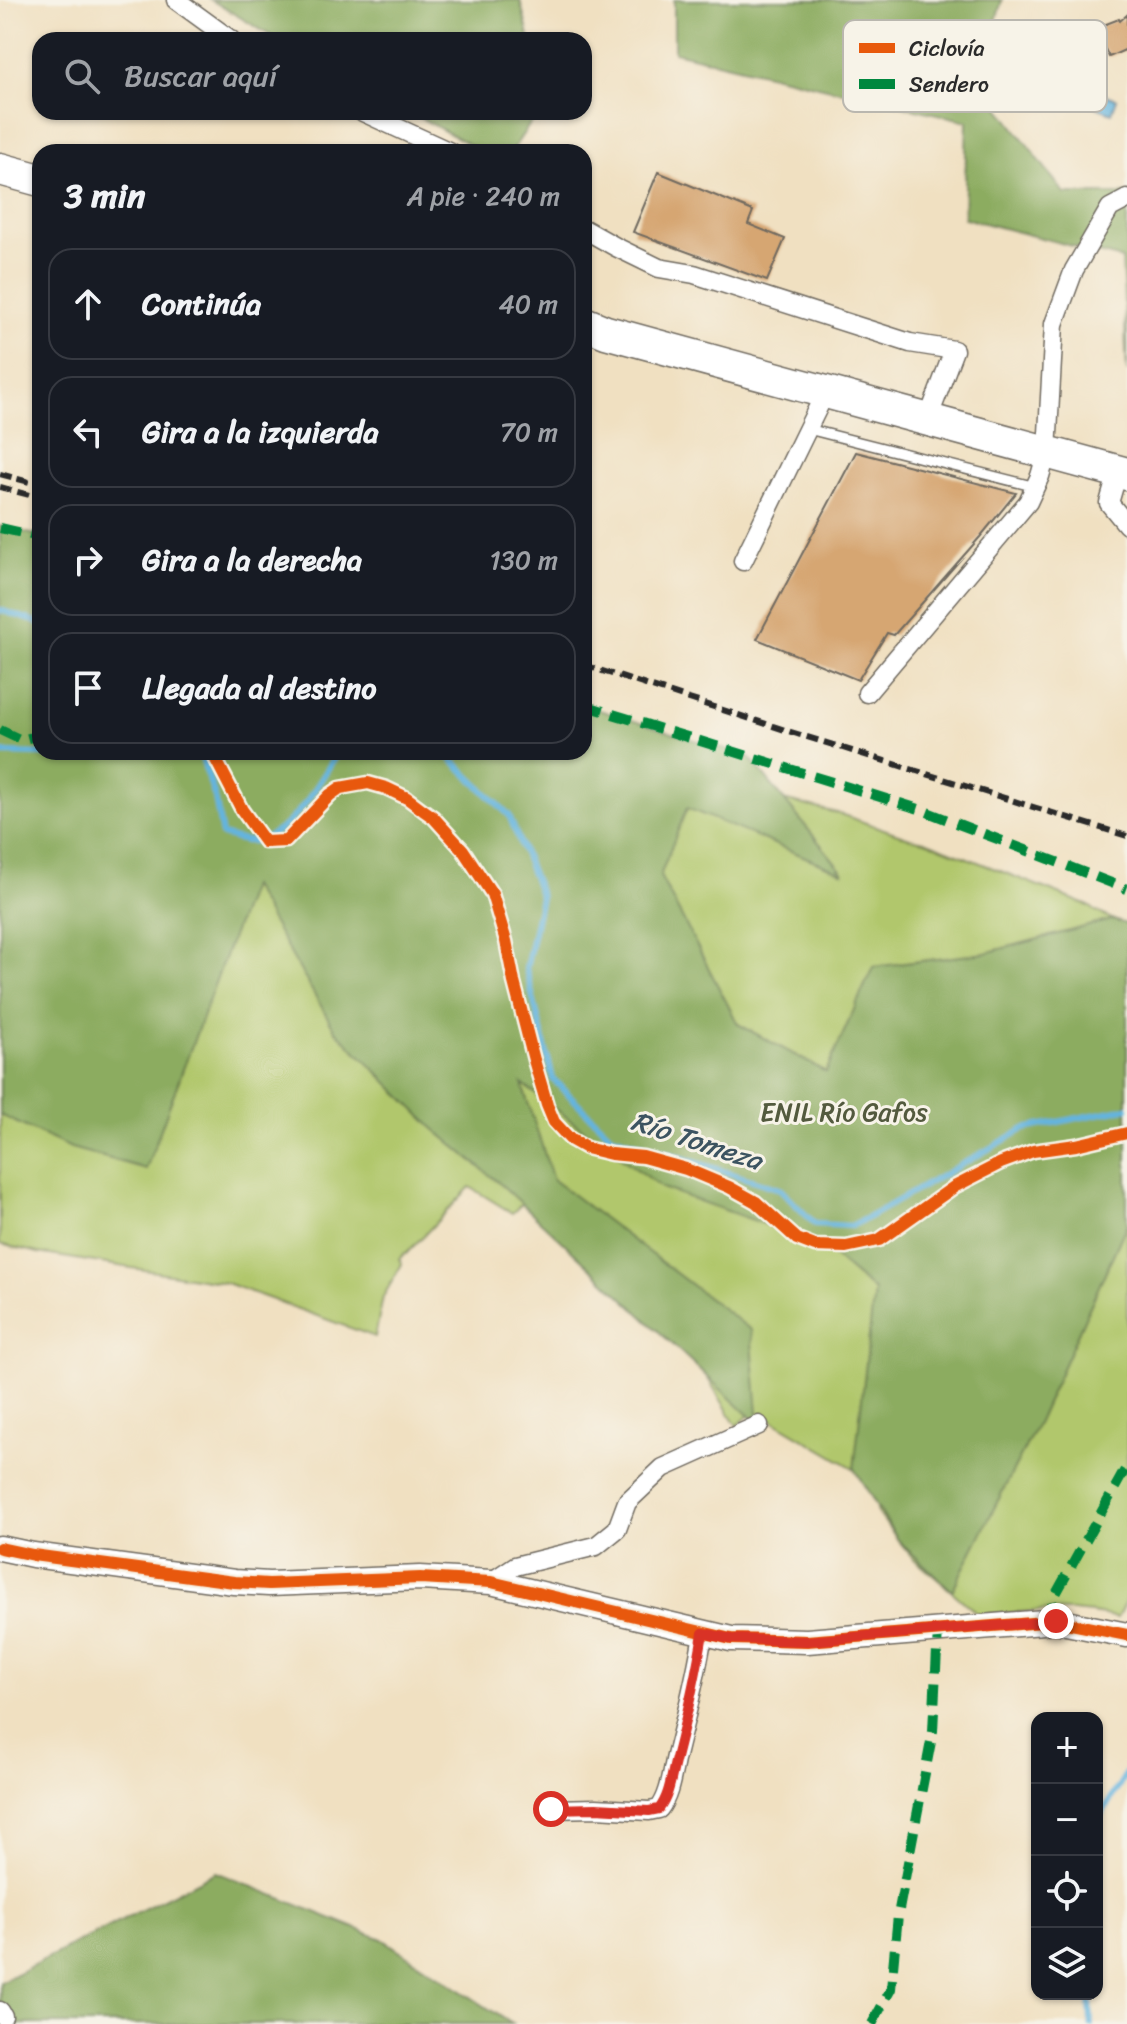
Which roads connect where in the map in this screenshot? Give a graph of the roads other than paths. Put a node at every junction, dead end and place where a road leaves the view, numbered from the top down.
1 (176, 0) edge
2 (220, 32) edge
3 (380, 120) edge
4 (433, 144) edge
5 (0, 169) edge
6 (32, 178) edge
7 (1127, 199) edge
8 (592, 234) edge
9 (592, 328) edge
10 (826, 391) junction
11 (928, 419) junction
12 (808, 429) junction
13 (1047, 452) junction
14 (1122, 473) edge
15 (1036, 487) junction
16 (1122, 518) edge
17 (743, 561) dead end
18 (867, 693) dead end
19 (759, 1425) dead end
20 (0, 1548) edge
21 (491, 1582) junction
22 (703, 1633) junction
23 (1127, 1635) edge
24 (551, 1809) dead end

1 - 2 street
3 - 4 street
5 - 6 highway
7 - 13 street
8 - 11 street
9 - 10 highway
10 - 11 highway
10 - 12 street
11 - 13 highway
12 - 15 lane
12 - 17 street
13 - 14 highway
13 - 15 street
14 - 16 street
15 - 18 street
19 - 21 street
20 - 21 street
21 - 22 street
22 - 23 street
22 - 24 street

